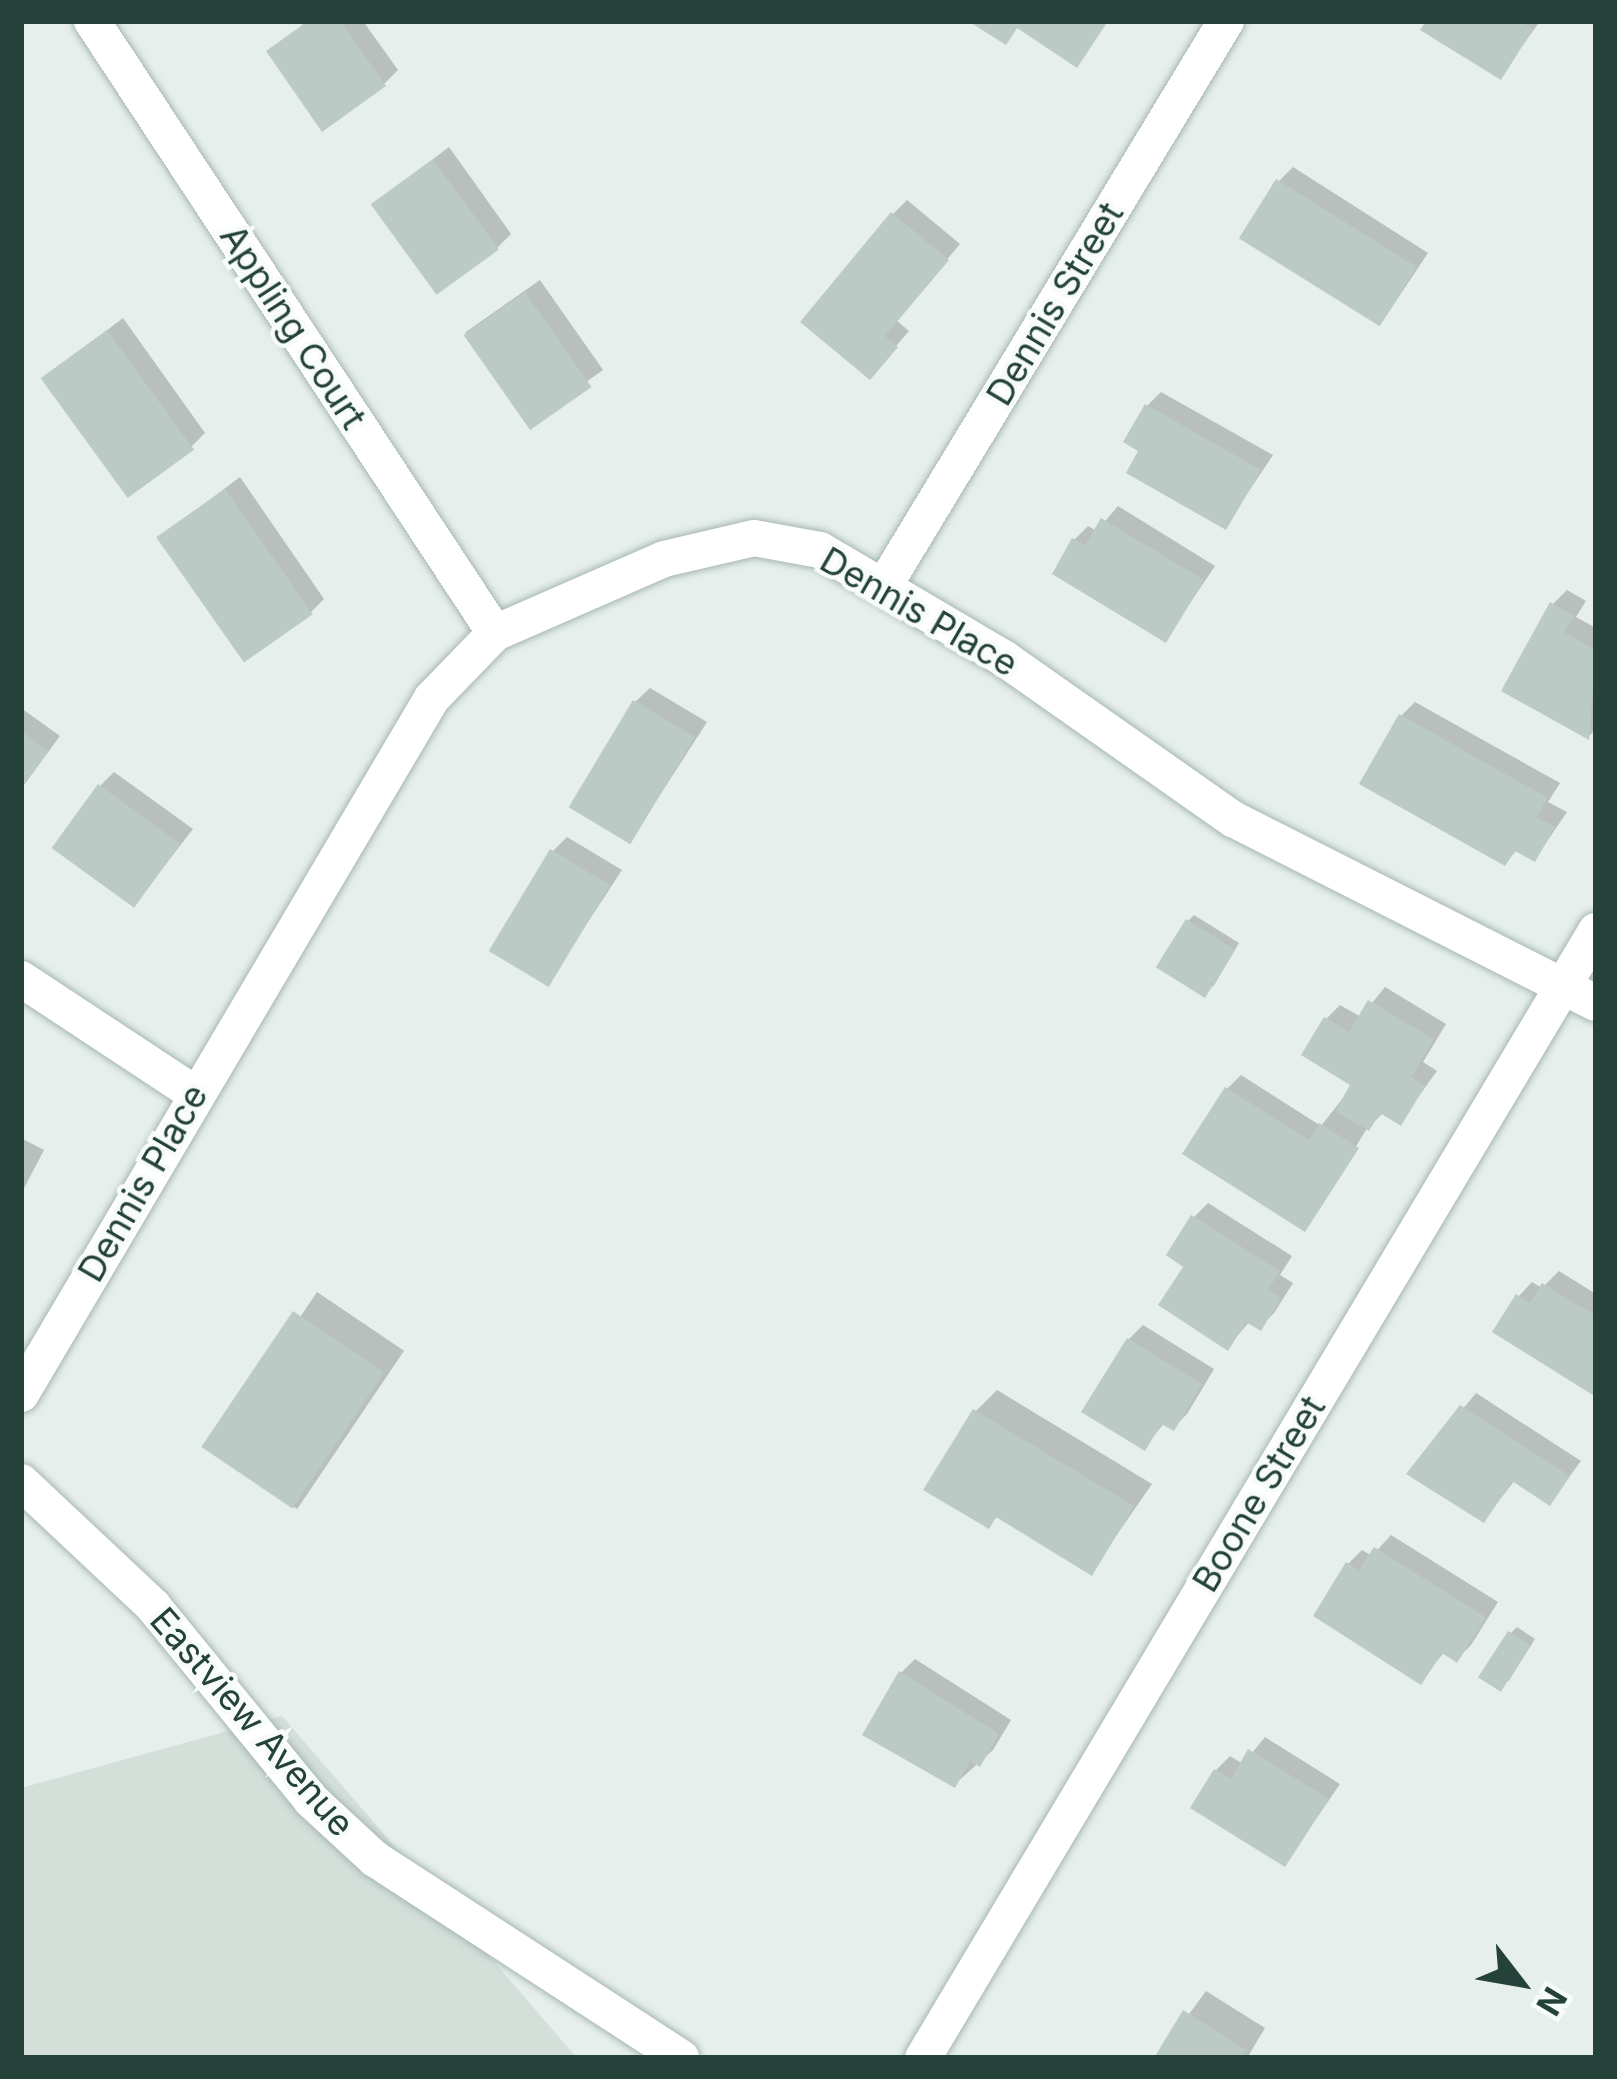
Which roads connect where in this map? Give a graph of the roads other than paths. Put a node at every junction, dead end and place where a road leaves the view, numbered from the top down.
1 (92, 21) edge
2 (1226, 21) edge
3 (884, 586) junction
4 (495, 633) junction
5 (1596, 932) edge
6 (21, 979) edge
7 (1565, 981) junction
8 (1596, 1003) edge
9 (194, 1094) junction
10 (21, 1394) edge
11 (21, 1482) edge
12 (681, 2058) edge
13 (923, 2058) edge

1 - 4 street, Appling Court
2 - 3 street, Dennis Street
3 - 4 street, Dennis Place
3 - 7 street, Dennis Place
4 - 9 street, Dennis Place
5 - 7 street, Boone Street
6 - 9 street
7 - 8 street, Dennis Place
7 - 13 street, Boone Street
9 - 10 street, Dennis Place
11 - 12 street, Eastview Avenue

